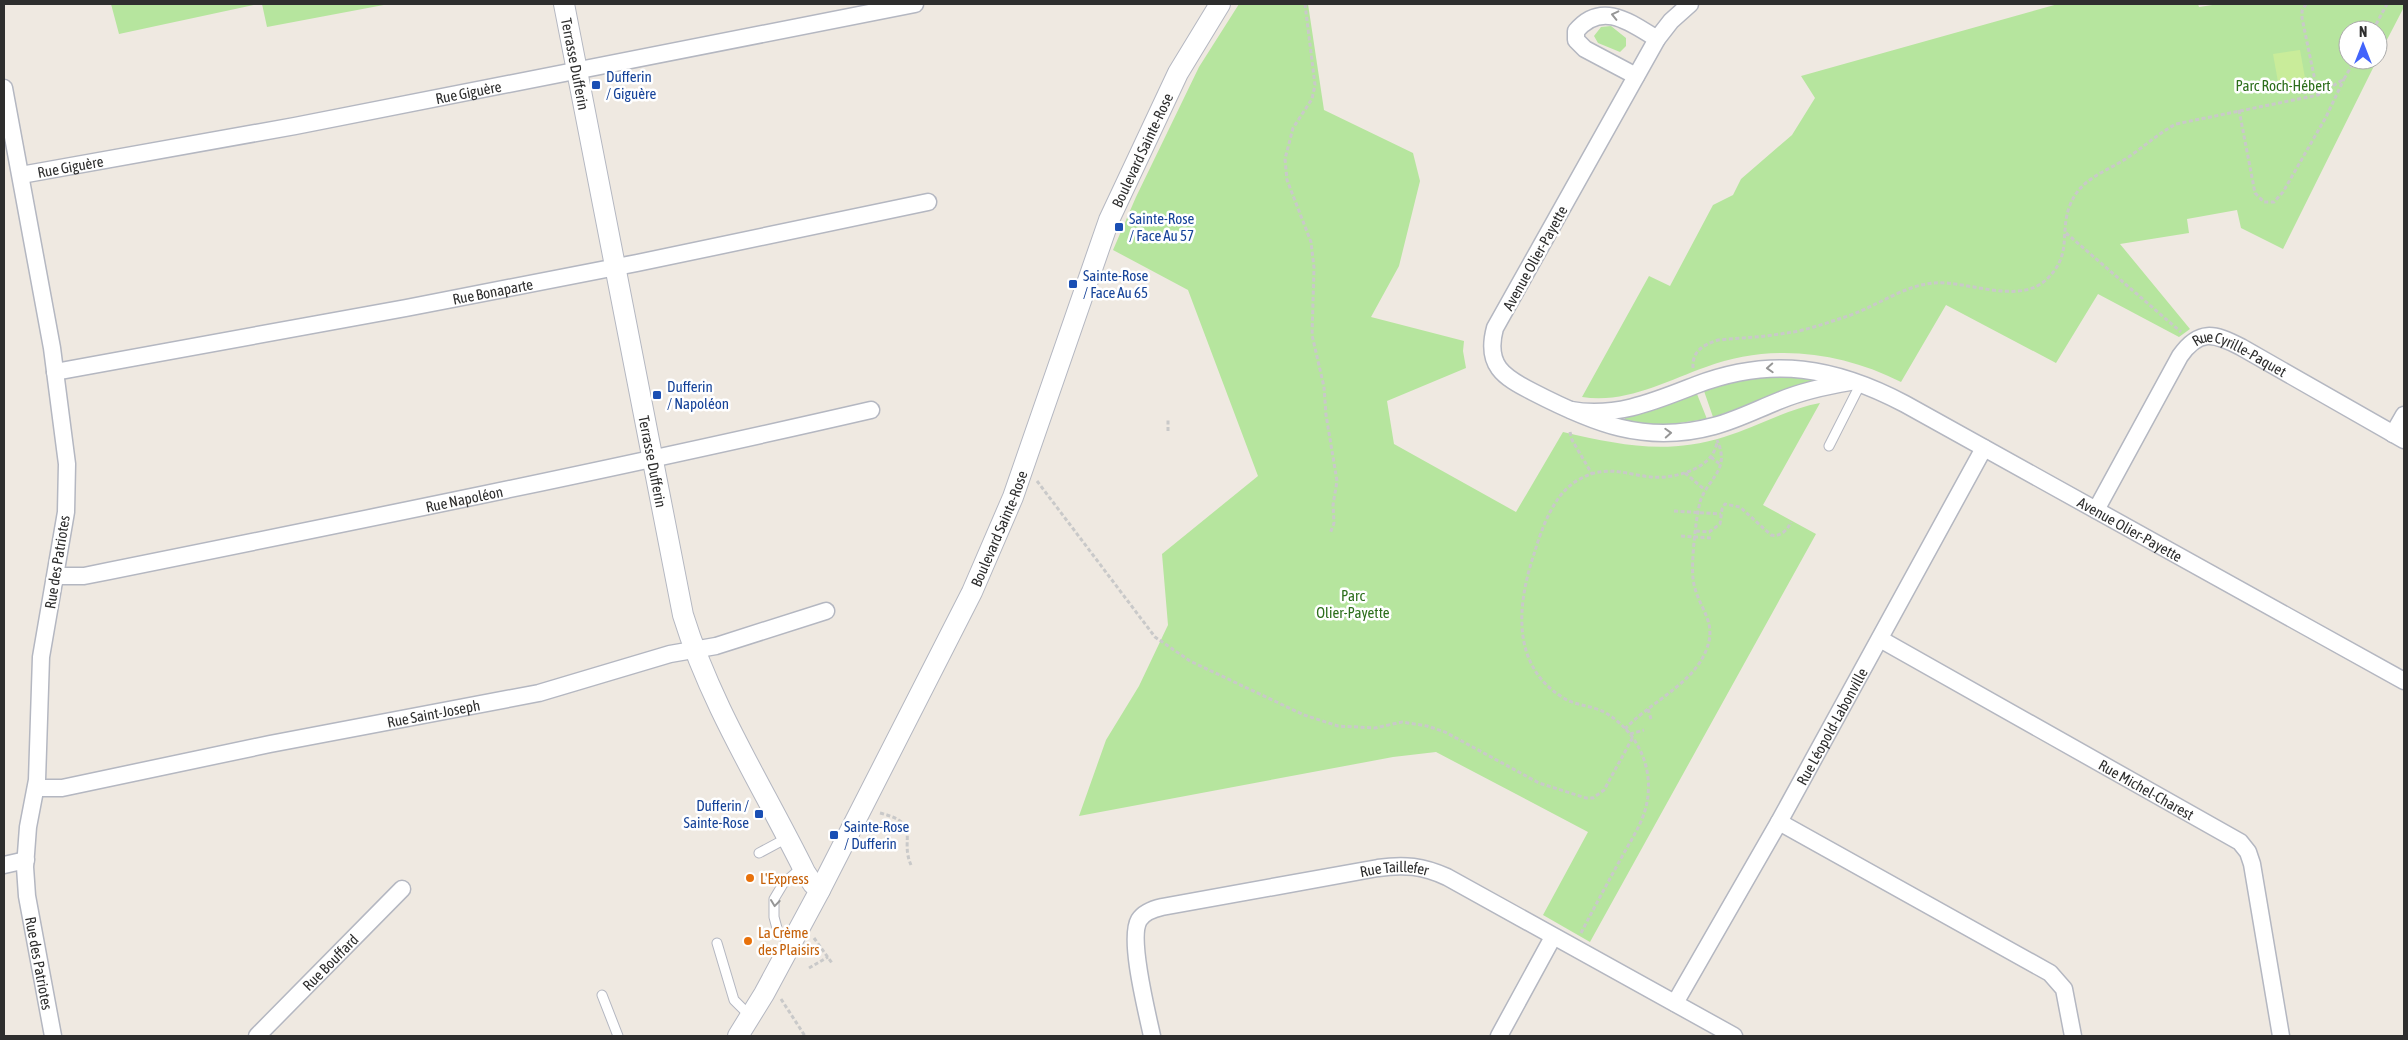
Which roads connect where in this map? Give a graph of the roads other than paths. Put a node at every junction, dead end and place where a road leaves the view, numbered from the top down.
1 (564, 4) edge
2 (915, 4) edge
3 (1220, 4) edge
4 (1690, 4) edge
5 (1657, 39) junction
6 (576, 71) junction
7 (1636, 76) junction
8 (4, 88) edge
9 (21, 175) junction
10 (928, 202) dead end
11 (614, 267) junction
12 (55, 372) junction
13 (1858, 382) junction
14 (871, 410) dead end
15 (1571, 410) junction
16 (2404, 415) edge
17 (2399, 437) edge
18 (1829, 446) dead end
19 (1984, 448) junction
20 (652, 460) junction
21 (2096, 510) junction
22 (56, 576) junction
23 (826, 612) dead end
24 (1880, 639) junction
25 (694, 650) junction
26 (2404, 682) edge
27 (36, 788) junction
28 (1779, 822) junction
29 (787, 838) junction
30 (759, 853) dead end
31 (26, 860) junction
32 (4, 865) edge
33 (802, 867) junction
34 (402, 889) dead end
35 (820, 890) junction
36 (1553, 937) junction
37 (792, 942) junction
38 (717, 943) dead end
39 (602, 995) dead end
40 (1675, 1004) junction
41 (750, 1016) junction
42 (53, 1036) edge
43 (257, 1036) edge
44 (618, 1036) edge
45 (738, 1036) edge
46 (1152, 1036) edge
47 (1499, 1036) edge
48 (1734, 1036) edge
49 (2073, 1036) edge
50 (2281, 1036) edge

1 - 6 street, Terrasse Dufferin
2 - 6 street, Rue Giguère
3 - 35 street, Boulevard Sainte-Rose
4 - 5 street, Avenue Olier-Payette
5 - 7 street, Avenue Olier-Payette
5 -> 7 street
6 - 9 street, Rue Giguère
6 - 11 street, Terrasse Dufferin
7 - 15 street, Avenue Olier-Payette
8 - 9 street, Rue des Patriotes
9 - 12 street, Rue des Patriotes
10 - 11 street, Rue Bonaparte
11 - 12 street, Rue Bonaparte
11 - 20 street, Terrasse Dufferin
12 - 22 street, Rue des Patriotes
13 -> 15 street, Avenue Olier-Payette
15 -> 13 street, Avenue Olier-Payette
13 - 18 lane
13 - 19 street, Avenue Olier-Payette
14 - 20 street, Rue Napoléon
16 - 17 street
17 - 21 street, Rue Cyrille-Paquet
19 - 21 street, Avenue Olier-Payette
19 - 24 street, Rue Léopold-Labonville
20 - 22 street, Rue Napoléon
20 - 25 street, Terrasse Dufferin
21 - 26 street, Avenue Olier-Payette
22 - 27 street, Rue des Patriotes
23 - 25 street, Rue Saint-Joseph
24 - 28 street, Rue Léopold-Labonville
24 - 50 street, Rue Michel-Charest
25 - 27 street, Rue Saint-Joseph
25 - 29 street, Terrasse Dufferin
27 - 31 street, Rue des Patriotes
28 - 40 street, Rue Léopold-Labonville
28 - 49 street
29 - 30 lane
29 - 33 street, Terrasse Dufferin
31 - 32 street
31 - 42 street, Rue des Patriotes
33 - 35 street, Terrasse Dufferin
33 -> 37 lane
34 - 43 street, Rue Bouffard
35 - 37 street, Boulevard Sainte-Rose
36 - 40 street, Rue Taillefer
36 - 46 street, Rue Taillefer
36 - 47 street
37 - 41 street, Boulevard Sainte-Rose
38 - 41 lane
39 - 44 lane
40 - 48 street, Rue Taillefer
41 - 45 street, Boulevard Sainte-Rose

